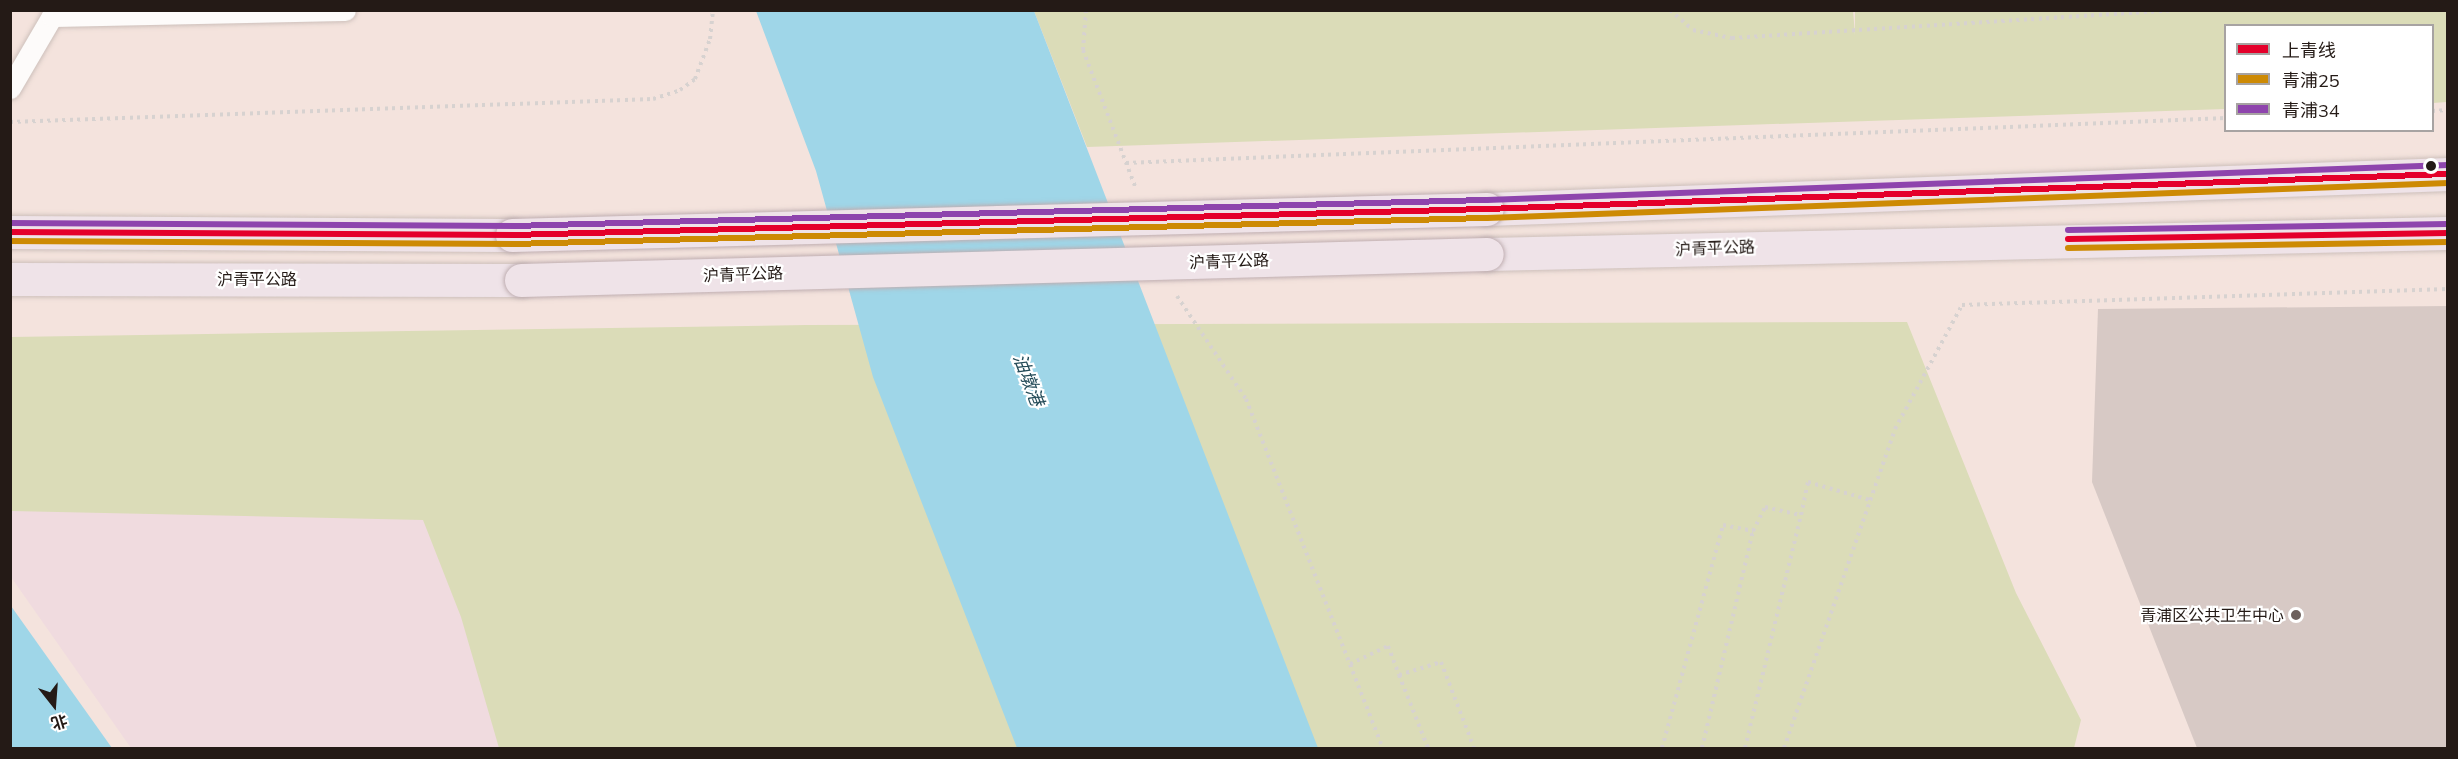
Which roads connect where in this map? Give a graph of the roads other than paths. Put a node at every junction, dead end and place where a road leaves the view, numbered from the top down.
1 (345, 10) edge
2 (10, 88) edge
3 (2448, 174) edge
4 (10, 232) edge
5 (2448, 233) edge
6 (10, 279) edge

1 - 2 lane
3 - 4 highway, bridge
5 - 6 highway, 沪青平公路, bridge

